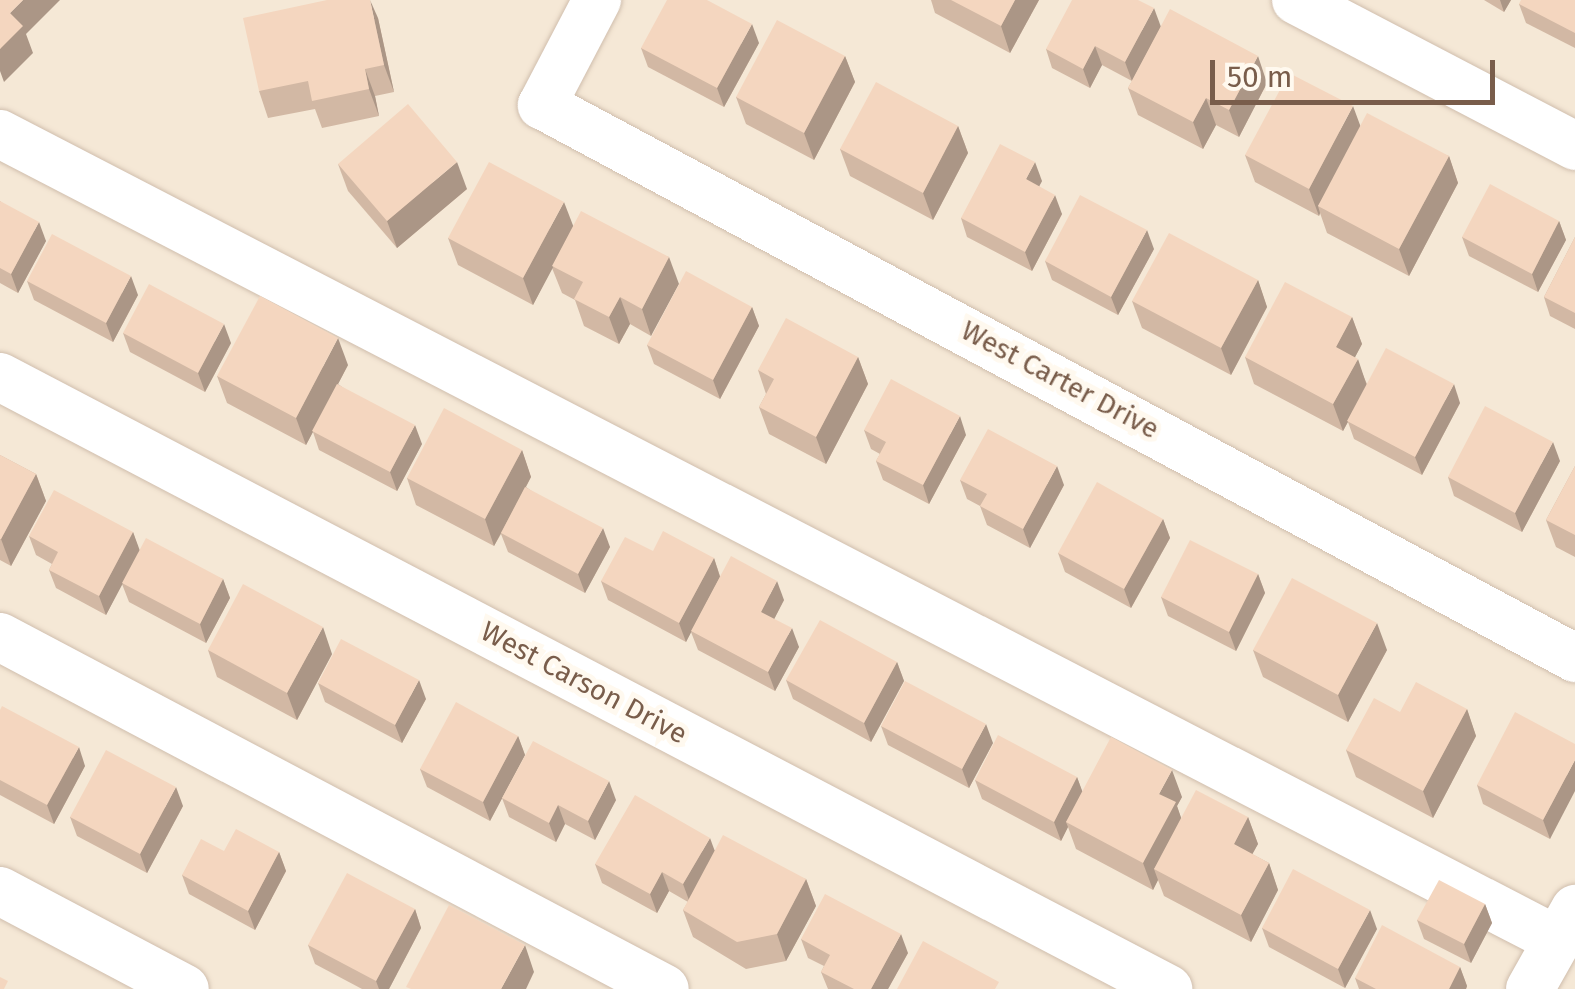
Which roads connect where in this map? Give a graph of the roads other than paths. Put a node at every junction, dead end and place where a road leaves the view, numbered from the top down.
1 (597, 0) edge
2 (1296, 0) edge
3 (0, 134) edge
4 (1575, 146) edge
5 (0, 376) edge
6 (0, 638) edge
7 (1575, 658) edge
8 (0, 891) edge
9 (1566, 928) edge
10 (184, 989) edge
11 (665, 989) edge
12 (1168, 989) edge
13 (1530, 989) edge

1 - 7 street, West Carter Drive
2 - 4 street
3 - 9 street
5 - 12 street, West Carson Drive
6 - 11 street
8 - 10 street
9 - 13 street

